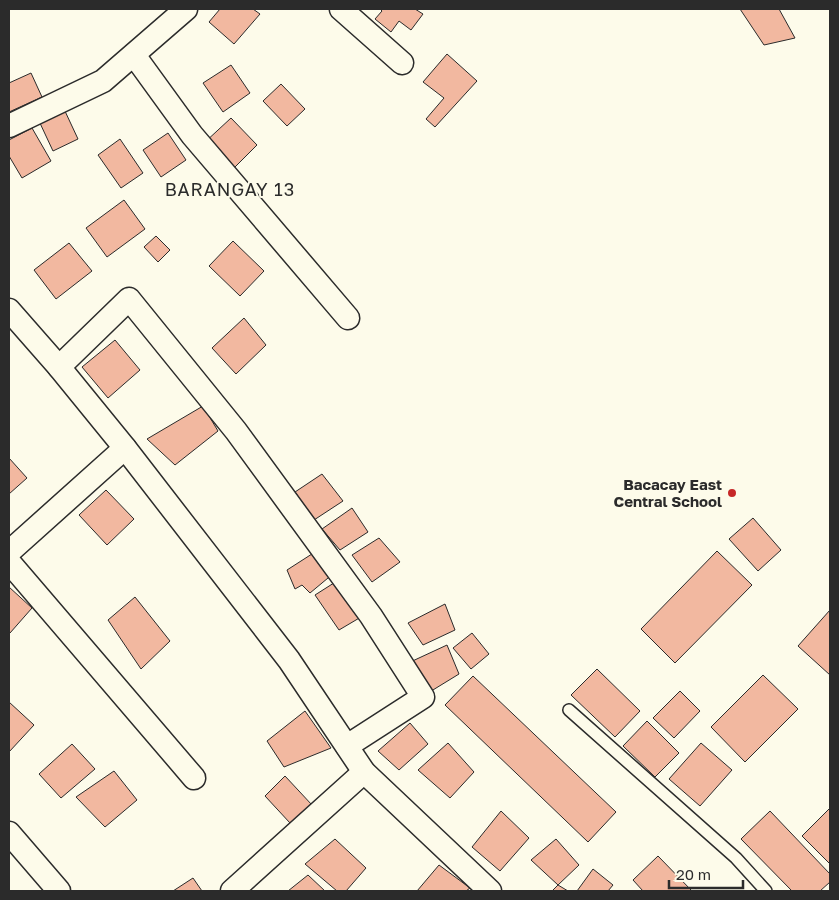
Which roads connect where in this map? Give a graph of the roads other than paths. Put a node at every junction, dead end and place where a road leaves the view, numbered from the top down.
1 (186, 9) edge
2 (341, 9) edge
3 (134, 55) junction
4 (402, 63) dead end
5 (9, 126) edge
6 (9, 310) edge
7 (348, 318) dead end
8 (59, 368) junction
9 (125, 448) junction
10 (9, 552) edge
11 (9, 562) edge
12 (569, 710) dead end
13 (347, 746) junction
14 (364, 772) junction
15 (194, 778) dead end
16 (9, 833) edge
17 (486, 890) edge
18 (59, 891) edge
19 (232, 891) edge
20 (766, 891) edge

1 - 3 street
2 - 4 street
3 - 5 street
3 - 7 street
6 - 8 street
8 - 9 street
8 - 13 street
9 - 10 street
9 - 13 street
11 - 15 street
12 - 20 lane
13 - 14 street
14 - 17 street
14 - 19 street
16 - 18 street

